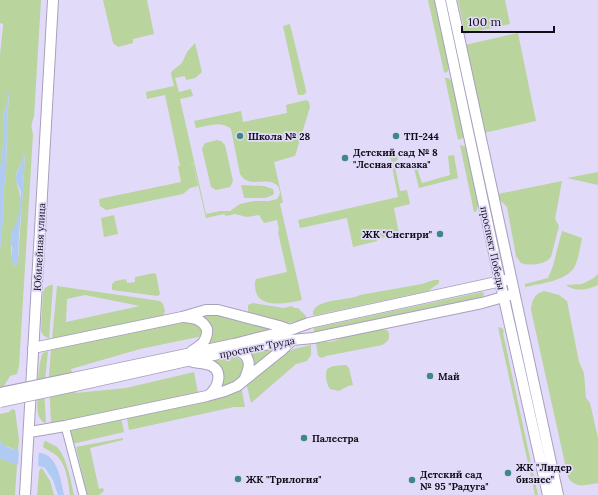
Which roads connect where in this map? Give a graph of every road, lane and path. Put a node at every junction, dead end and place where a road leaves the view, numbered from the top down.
1 (53, 0) edge
2 (440, 0) edge
3 (451, 0) edge
4 (511, 279) junction
5 (500, 282) junction
6 (514, 294) junction
7 (504, 297) junction
8 (182, 317) junction
9 (291, 335) junction
10 (33, 348) junction
11 (236, 350) junction
12 (189, 357) junction
13 (245, 378) junction
14 (74, 382) junction
15 (0, 393) edge
16 (207, 396) junction
17 (0, 402) edge
18 (65, 426) junction
19 (30, 432) junction
20 (25, 495) edge
21 (83, 495) edge
22 (548, 495) edge
23 (558, 495) edge

1 - 10 main road, Юбилейная улица
2 - 5 main road, проспект Победы
3 - 4 main road, проспект Победы
4 - 5 main road, проспект Труда
4 - 6 main road, проспект Победы
5 - 7 main road, проспект Победы
5 - 9 main road, проспект Труда
6 - 7 main road, проспект Труда
6 - 23 main road, проспект Победы
7 - 9 main road, проспект Труда
7 - 22 main road, проспект Победы
8 - 9 main road
8 - 10 main road
8 - 12 main road
9 - 11 main road, проспект Труда
9 - 12 main road, проспект Труда
9 - 13 main road
10 - 19 main road, Юбилейная улица
11 - 12 main road, проспект Труда
11 - 13 main road
12 - 14 main road, проспект Труда
12 - 16 main road
13 - 16 main road
14 - 15 main road, проспект Труда, bridge
14 - 17 main road, проспект Труда, bridge
16 - 18 main road
18 - 19 main road
18 - 21 street
19 - 20 main road, Юбилейная улица

